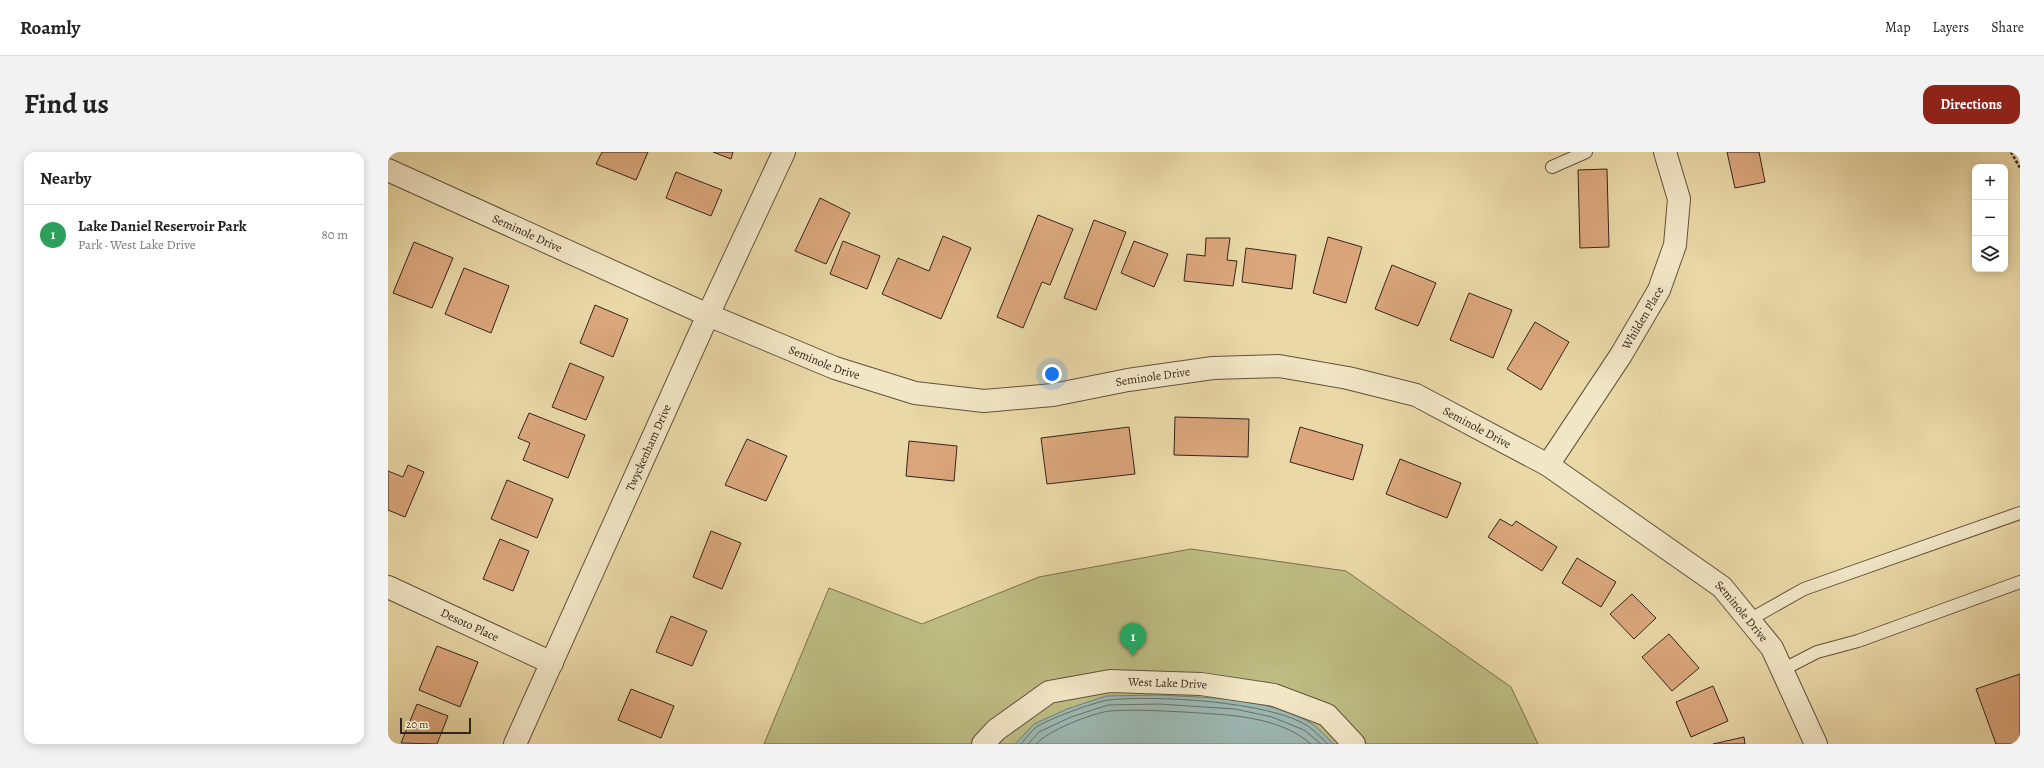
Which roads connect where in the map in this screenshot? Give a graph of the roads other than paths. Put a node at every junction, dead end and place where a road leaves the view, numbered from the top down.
1 (784, 152) edge
2 (1586, 152) edge
3 (1665, 152) edge
4 (1552, 167) dead end
5 (388, 170) edge
6 (708, 316) junction
7 (1548, 465) junction
8 (2020, 513) edge
9 (2020, 582) edge
10 (388, 587) edge
11 (1749, 620) junction
12 (552, 663) junction
13 (1782, 670) junction
14 (515, 744) edge
15 (983, 744) edge
16 (1354, 744) edge
17 (1816, 744) edge

1 - 6 street, Twyckenham Drive
2 - 4 lane
3 - 7 street, Whilden Place
5 - 6 street, Seminole Drive
6 - 7 street, Seminole Drive
6 - 12 street, Twyckenham Drive
7 - 11 street, Seminole Drive
8 - 11 lane
9 - 13 lane
10 - 12 street, Desoto Place
11 - 13 street, Seminole Drive
12 - 14 street, Twyckenham Drive
13 - 17 street, Seminole Drive
15 - 16 street, West Lake Drive

